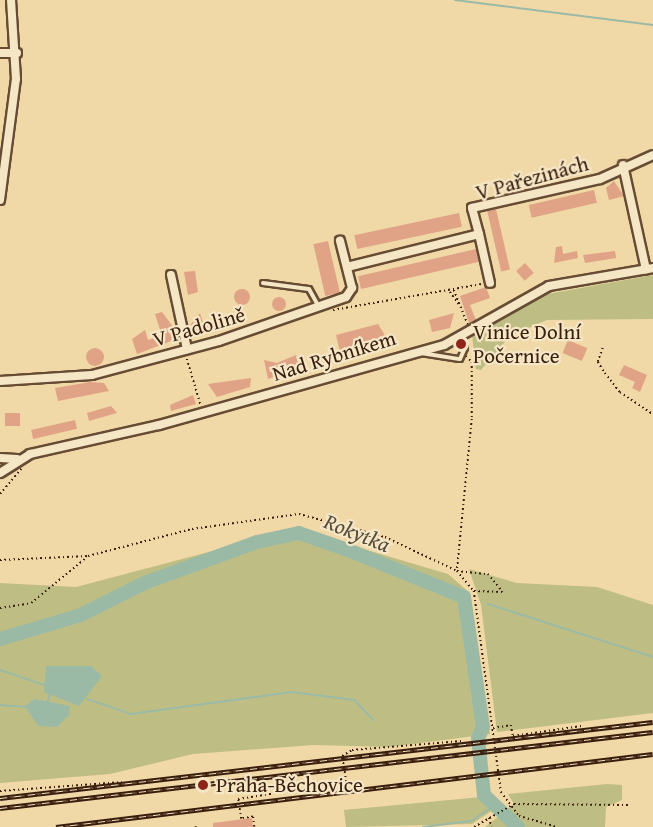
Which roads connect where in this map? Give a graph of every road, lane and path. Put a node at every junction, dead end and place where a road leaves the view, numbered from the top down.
1 (11, 0) edge
2 (0, 52) edge
3 (17, 53) junction
4 (653, 155) edge
5 (623, 165) junction
6 (0, 200) edge
7 (478, 234) junction
8 (340, 241) dead end
9 (347, 267) junction
10 (650, 269) edge
11 (171, 275) dead end
12 (263, 283) dead end
13 (490, 283) joint
14 (454, 289) junction
15 (450, 290) junction
16 (355, 298) dead end
17 (356, 306) junction
18 (319, 307) junction
19 (460, 307) junction
20 (470, 331) junction
21 (459, 337) junction
22 (603, 348) dead end
23 (187, 349) junction
24 (415, 351) junction
25 (465, 355) junction
26 (181, 357) dead end
27 (194, 368) dead end
28 (190, 369) junction
29 (0, 381) edge
30 (197, 381) dead end
31 (194, 382) junction
32 (202, 393) dead end
33 (197, 394) junction
34 (203, 412) junction
35 (653, 414) edge
36 (0, 458) edge
37 (17, 459) junction
38 (0, 471) edge
39 (0, 494) edge
40 (88, 556) junction
41 (0, 560) edge
42 (457, 571) junction
43 (474, 591) junction
44 (0, 608) edge
45 (581, 726) dead end
46 (492, 729) junction
47 (462, 741) dead end
48 (345, 775) junction
49 (340, 776) dead end
50 (122, 782) dead end
51 (0, 791) edge
52 (628, 805) dead end
53 (508, 806) junction
54 (489, 817) junction
55 (254, 827) edge
56 (474, 827) edge
57 (492, 827) edge
58 (557, 827) edge

1 - 3 street
2 - 3 street
3 - 6 street
4 - 5 street, V Pařezinách
5 - 7 street, V Pařezinách
5 - 10 street
7 - 9 street, V Pařezinách
7 - 13 street, V Pařezinách
8 - 9 street, V Padolině
9 - 18 street, V Padolině
10 - 20 street, Nad Rybníkem
11 - 23 street
12 - 18 lane
13 - 14 path
14 - 15 path
14 - 19 path
15 - 17 path
15 - 19 path
16 - 17 path
17 - 18 path
18 - 23 street, V Padolině
19 - 20 path
20 - 21 street, Nad Rybníkem
21 - 24 street, Nad Rybníkem
21 - 25 lane
22 - 35 path
23 - 29 street, V Padolině
24 - 25 lane
24 - 34 street, Nad Rybníkem
25 - 42 path
26 - 28 path
27 - 28 path
28 - 31 path
30 - 31 path
31 - 33 path
32 - 33 path
33 - 34 path
34 - 37 street, Nad Rybníkem
36 - 37 street, Nad Rybníkem
37 - 38 street, Nad Rybníkem
37 - 39 path
40 - 41 path
40 - 42 path
40 - 44 path
42 - 43 path
42 - 43 path
43 - 46 path
45 - 46 path
46 - 53 path
47 - 48 path
48 - 49 path
48 - 55 path
50 - 51 path
52 - 53 path
53 - 54 path
53 - 58 path
54 - 56 path
54 - 57 path

